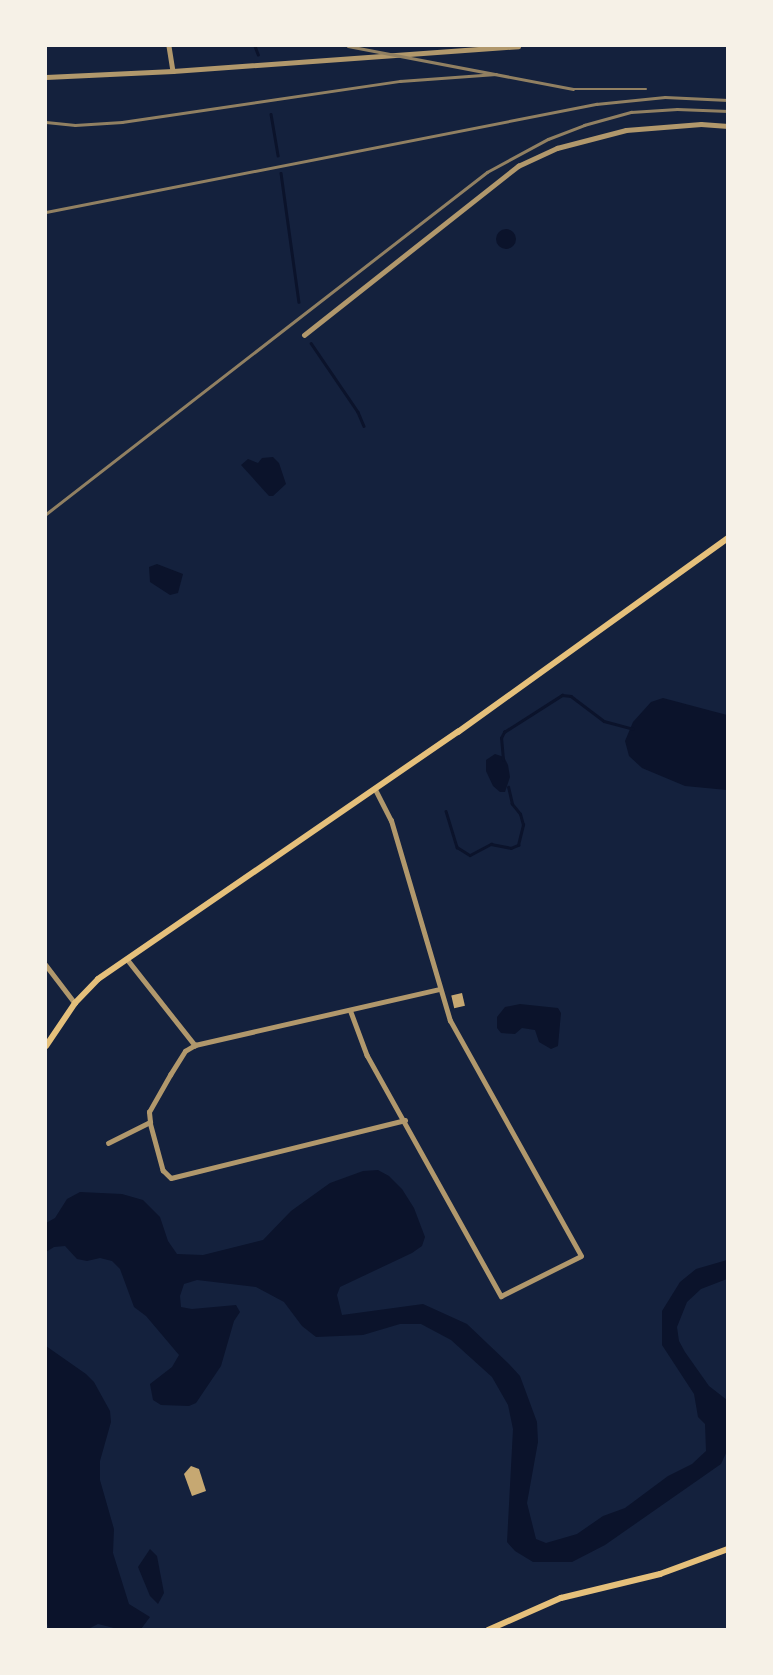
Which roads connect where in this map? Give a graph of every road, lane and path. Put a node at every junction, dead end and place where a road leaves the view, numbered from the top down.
1 (169, 46) edge
2 (518, 46) edge
3 (173, 71) junction
4 (46, 77) edge
5 (727, 126) edge
6 (304, 335) dead end
7 (727, 538) edge
8 (374, 788) junction
9 (126, 958) junction
10 (46, 965) edge
11 (440, 989) junction
12 (75, 1003) junction
13 (351, 1012) junction
14 (195, 1045) junction
15 (46, 1046) edge
16 (405, 1120) junction
17 (150, 1122) junction
18 (108, 1143) dead end
19 (727, 1549) edge
20 (488, 1629) edge

1 - 3 street
2 - 3 street
3 - 4 street
5 - 6 street
7 - 8 main road
8 - 9 main road
8 - 11 street
9 - 12 main road
9 - 14 street
10 - 12 street
11 - 13 street
11 - 16 street
12 - 15 main road
13 - 14 street
13 - 16 street
14 - 17 street
16 - 17 street
17 - 18 street
19 - 20 main road

